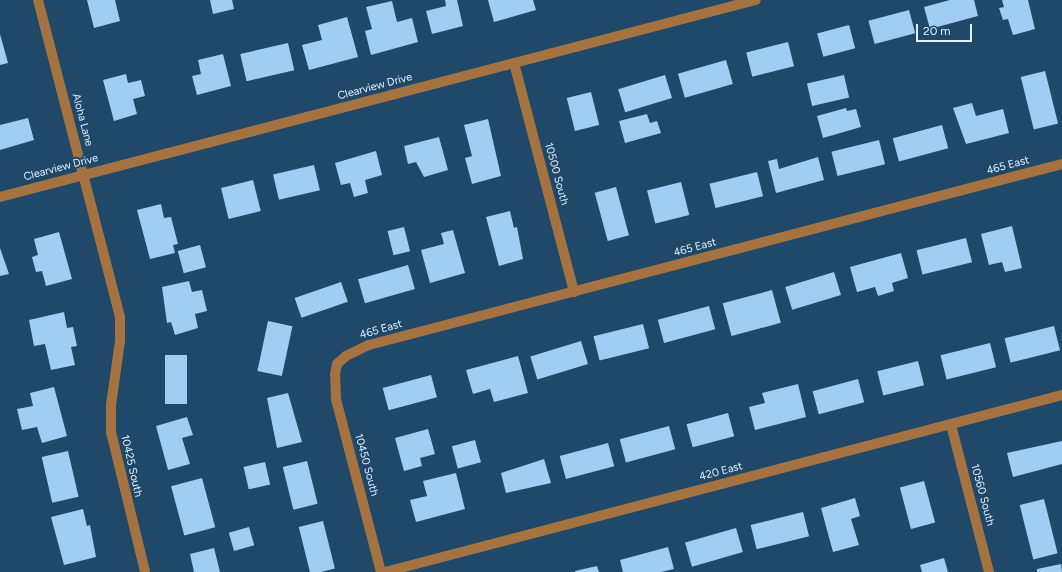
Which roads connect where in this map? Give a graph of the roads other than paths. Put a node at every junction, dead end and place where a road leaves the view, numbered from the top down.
1 (38, 0) edge
2 (756, 0) edge
3 (514, 63) junction
4 (1062, 164) edge
5 (84, 175) junction
6 (0, 197) edge
7 (574, 292) junction
8 (114, 293) joint
9 (337, 364) joint
10 (1062, 396) edge
11 (951, 425) junction
12 (145, 572) edge
13 (381, 572) edge
14 (385, 572) edge
15 (989, 572) edge

1 - 5 street, Aloha Lane
2 - 3 street, Clearview Drive
3 - 5 street, Clearview Drive
3 - 7 street, 10500 South
4 - 7 street, 465 East
5 - 6 street, Clearview Drive
5 - 8 street, Aloha Lane
7 - 9 street, 465 East
8 - 12 street, 10425 South
9 - 13 street, 10450 South
10 - 11 street, 420 East
11 - 14 street, 420 East
11 - 15 street, 10560 South

